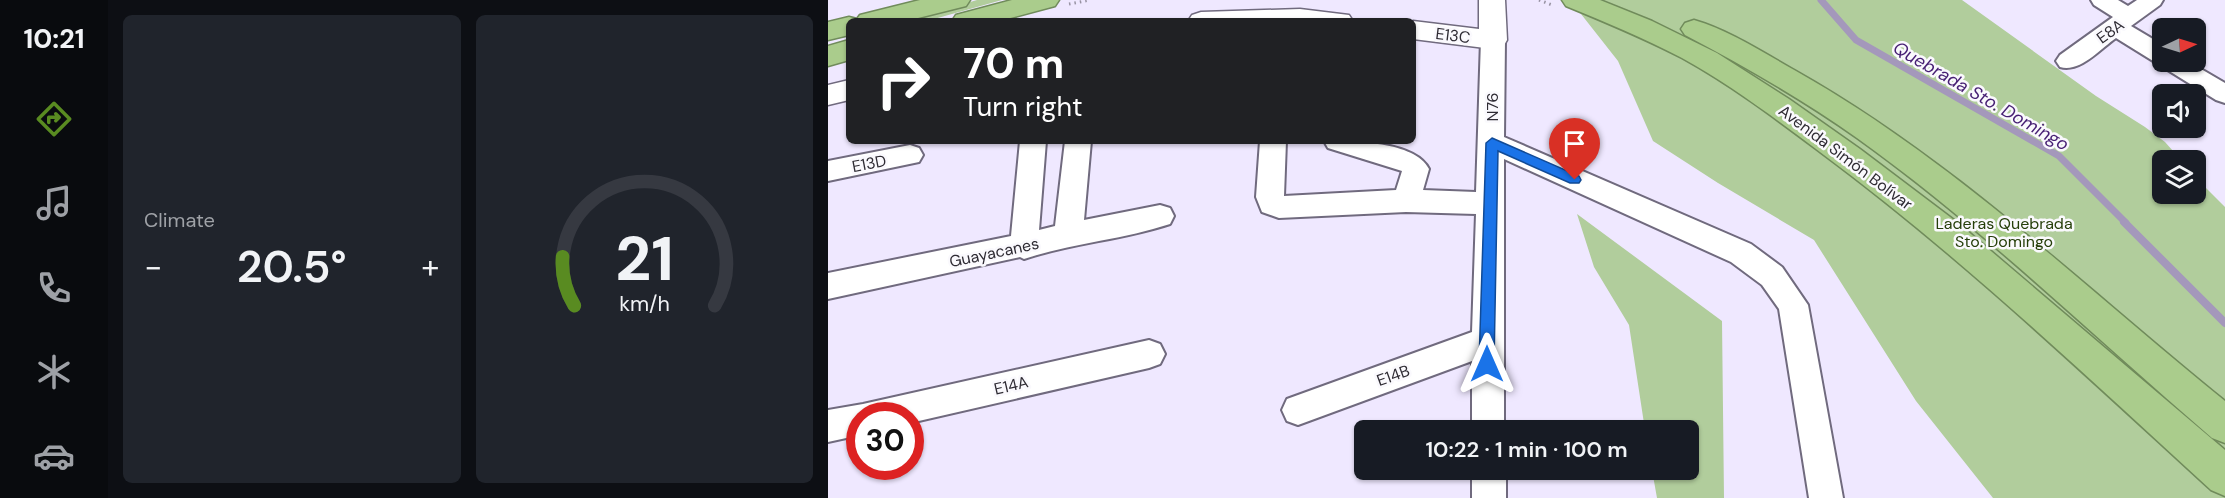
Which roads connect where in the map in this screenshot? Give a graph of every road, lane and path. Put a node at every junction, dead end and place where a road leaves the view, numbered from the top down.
1 (957, 0) edge
2 (1046, 0) edge
3 (1539, 0) edge
4 (1633, 0) edge
5 (2102, 0) edge
6 (2152, 0) edge
7 (1568, 4) edge
8 (1492, 17) edge
9 (882, 18) edge
10 (977, 18) edge
11 (2122, 22) junction
12 (846, 27) edge
13 (1416, 30) edge
14 (828, 31) edge
15 (2152, 47) edge
16 (846, 52) edge
17 (828, 56) edge
18 (2068, 62) dead end
19 (2188, 72) edge
20 (846, 91) edge
21 (2225, 94) edge
22 (828, 95) edge
23 (1492, 143) junction
24 (1033, 144) edge
25 (1078, 144) edge
26 (1273, 144) edge
27 (1348, 144) edge
28 (910, 155) dead end
29 (828, 171) edge
30 (1406, 201) junction
31 (1491, 203) junction
32 (1160, 216) dead end
33 (1068, 237) junction
34 (1024, 247) junction
35 (828, 286) edge
36 (1487, 341) junction
37 (1149, 354) dead end
38 (924, 405) edge
39 (1298, 410) dead end
40 (1488, 420) edge
41 (846, 422) edge
42 (2225, 425) edge
43 (828, 426) edge
44 (2225, 476) edge
45 (1489, 480) edge
46 (1489, 498) edge
47 (1826, 498) edge

1 - 9 highway
2 - 10 highway
3 - 7 path
4 - 42 highway, Avenida Simón Bolívar
5 - 11 street
6 - 11 street, E8A
7 - 44 highway, Avenida Simón Bolívar
8 - 13 street, E13C
8 - 23 street, N76
11 - 15 street
11 - 18 street, E8A
12 - 14 highway
16 - 17 highway
19 - 21 street
20 - 22 street
23 - 31 street, N76
23 - 47 street
24 - 34 street
25 - 33 street
26 - 30 street
27 - 30 street
28 - 29 street, E13D
30 - 31 street
31 - 36 street, N76
32 - 33 street, Guayacanes
33 - 34 street, Guayacanes
34 - 35 street, Guayacanes
36 - 39 street, E14B
36 - 40 street, N76
37 - 38 street, E14A
41 - 43 street
45 - 46 street

